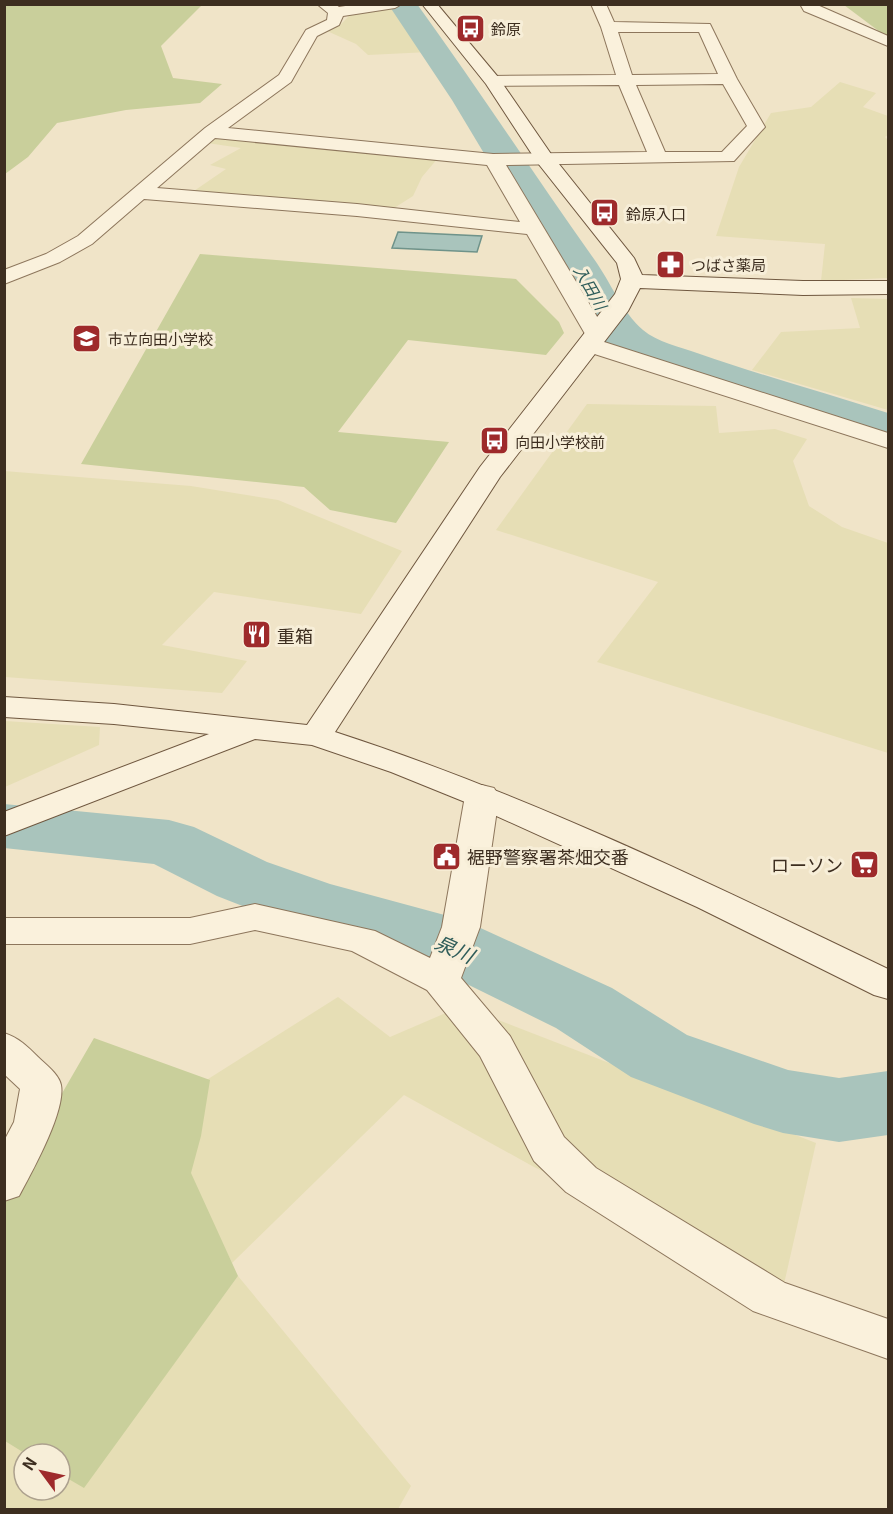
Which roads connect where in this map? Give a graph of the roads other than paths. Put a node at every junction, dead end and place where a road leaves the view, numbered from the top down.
1 (429, 4) edge
2 (598, 4) edge
3 (807, 4) edge
4 (390, 5) edge
5 (330, 8) edge
6 (609, 27) junction
7 (888, 41) edge
8 (729, 79) junction
9 (492, 81) junction
10 (626, 81) junction
11 (211, 132) junction
12 (658, 157) junction
13 (544, 158) junction
14 (497, 160) junction
15 (141, 193) junction
16 (533, 229) junction
17 (4, 278) edge
18 (633, 281) junction
19 (888, 288) edge
20 (593, 340) junction
21 (888, 441) edge
22 (4, 707) edge
23 (252, 729) junction
24 (315, 736) junction
25 (482, 796) junction
26 (4, 825) edge
27 (4, 931) edge
28 (445, 972) junction
29 (888, 985) edge
30 (4, 1048) edge
31 (4, 1184) edge
32 (888, 1339) edge

1 - 9 street
2 - 6 street
3 - 7 street
4 - 5 street
5 - 11 street
6 - 8 street
6 - 10 street
8 - 10 street
8 - 12 street
9 - 10 street
9 - 13 street
10 - 12 street
11 - 14 street
11 - 15 street
12 - 13 street
13 - 14 street
13 - 18 street
14 - 16 street
15 - 16 street
15 - 17 street
16 - 20 street
18 - 19 street
18 - 20 street
20 - 21 street
20 - 24 street
22 - 23 street
23 - 24 street
23 - 26 street
24 - 25 street
25 - 28 street
25 - 29 street
27 - 28 street
28 - 32 street
30 - 31 street

